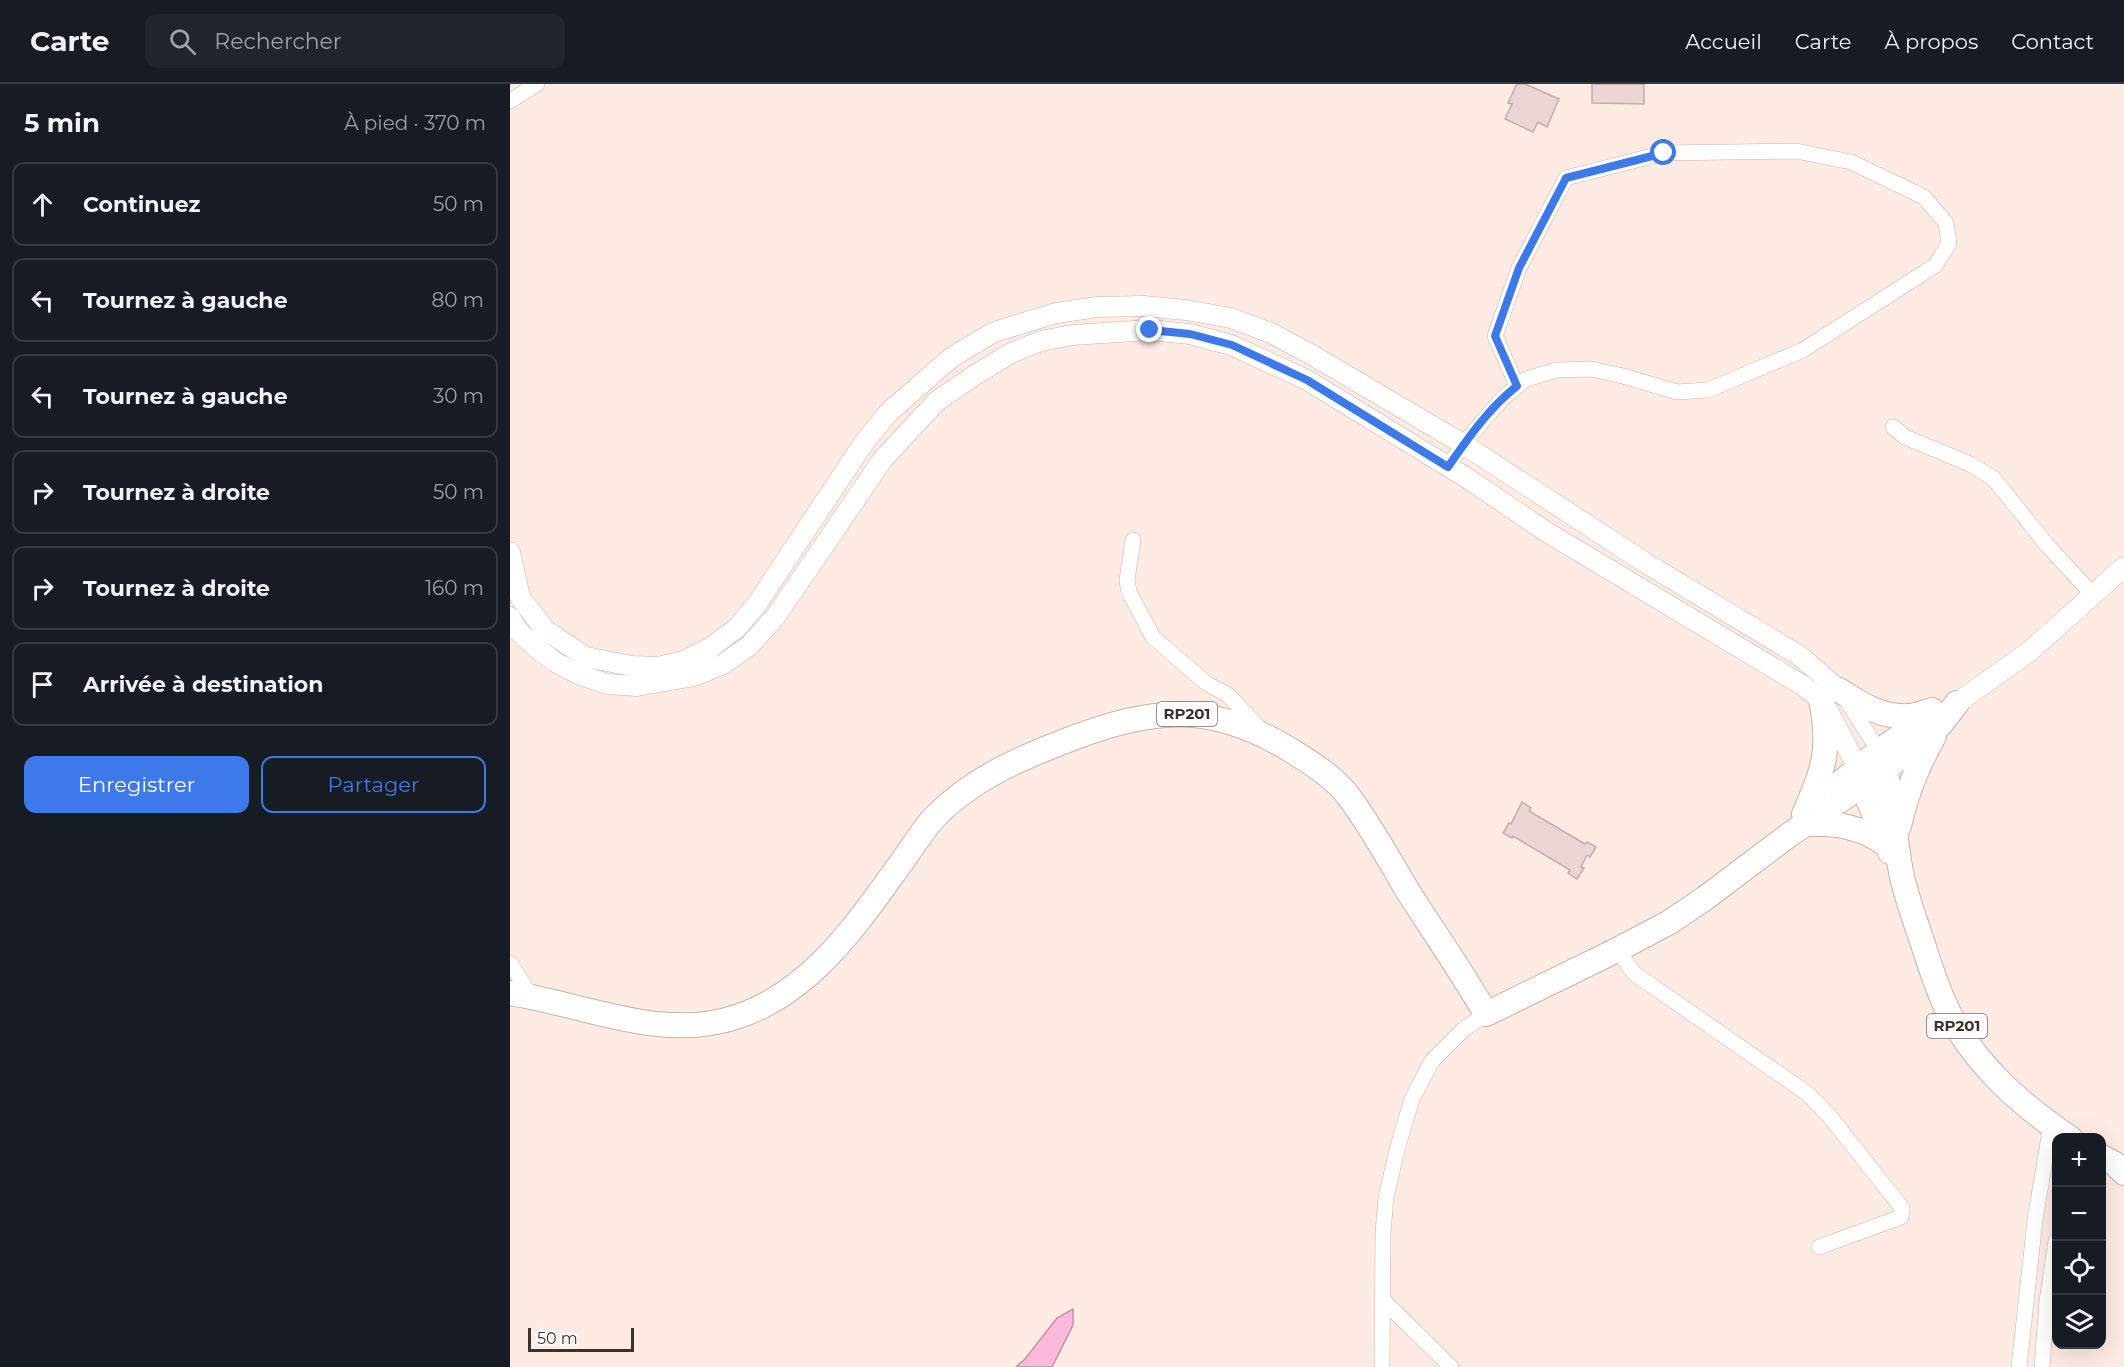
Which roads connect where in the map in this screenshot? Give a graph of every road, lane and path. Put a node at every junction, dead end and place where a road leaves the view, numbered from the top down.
1 (537, 84) edge
2 (510, 101) edge
3 (1517, 386) junction
4 (1893, 427) dead end
5 (1463, 444) junction
6 (1448, 467) junction
7 (1133, 540) dead end
8 (510, 552) edge
9 (2124, 567) edge
10 (2094, 596) junction
11 (510, 617) edge
12 (1830, 695) junction
13 (1945, 712) junction
14 (1266, 735) junction
15 (1882, 760) junction
16 (1860, 777) junction
17 (1800, 824) junction
18 (1892, 841) junction
19 (1617, 950) junction
20 (510, 963) edge
21 (521, 995) edge
22 (1486, 1014) junction
23 (2061, 1131) edge
24 (2106, 1159) edge
25 (2124, 1173) edge
26 (1819, 1247) dead end
27 (2052, 1268) edge
28 (1383, 1300) junction
29 (1382, 1367) edge
30 (1451, 1367) edge
31 (2019, 1367) edge
32 (2042, 1367) edge

1 - 2 street
3 - 3 street
3 - 5 street
4 - 10 street
5 - 6 street
5 - 8 street
5 - 12 street
6 - 11 street
6 - 12 street
7 - 14 street
9 - 10 street
10 - 13 street
12 - 13 main road
12 - 15 street
12 - 16 street
12 - 17 main road
13 - 15 main road
13 - 18 main road
14 - 21 main road, RP201
14 - 22 main road, RP201
15 - 16 main road
15 - 18 main road
16 - 17 main road
16 - 18 main road
17 - 18 main road
17 - 19 main road
18 - 23 main road, RP201
19 - 22 main road
19 - 26 street
20 - 21 street
22 - 28 street
23 - 31 street
24 - 25 main road
27 - 32 street
28 - 29 street
28 - 30 street

